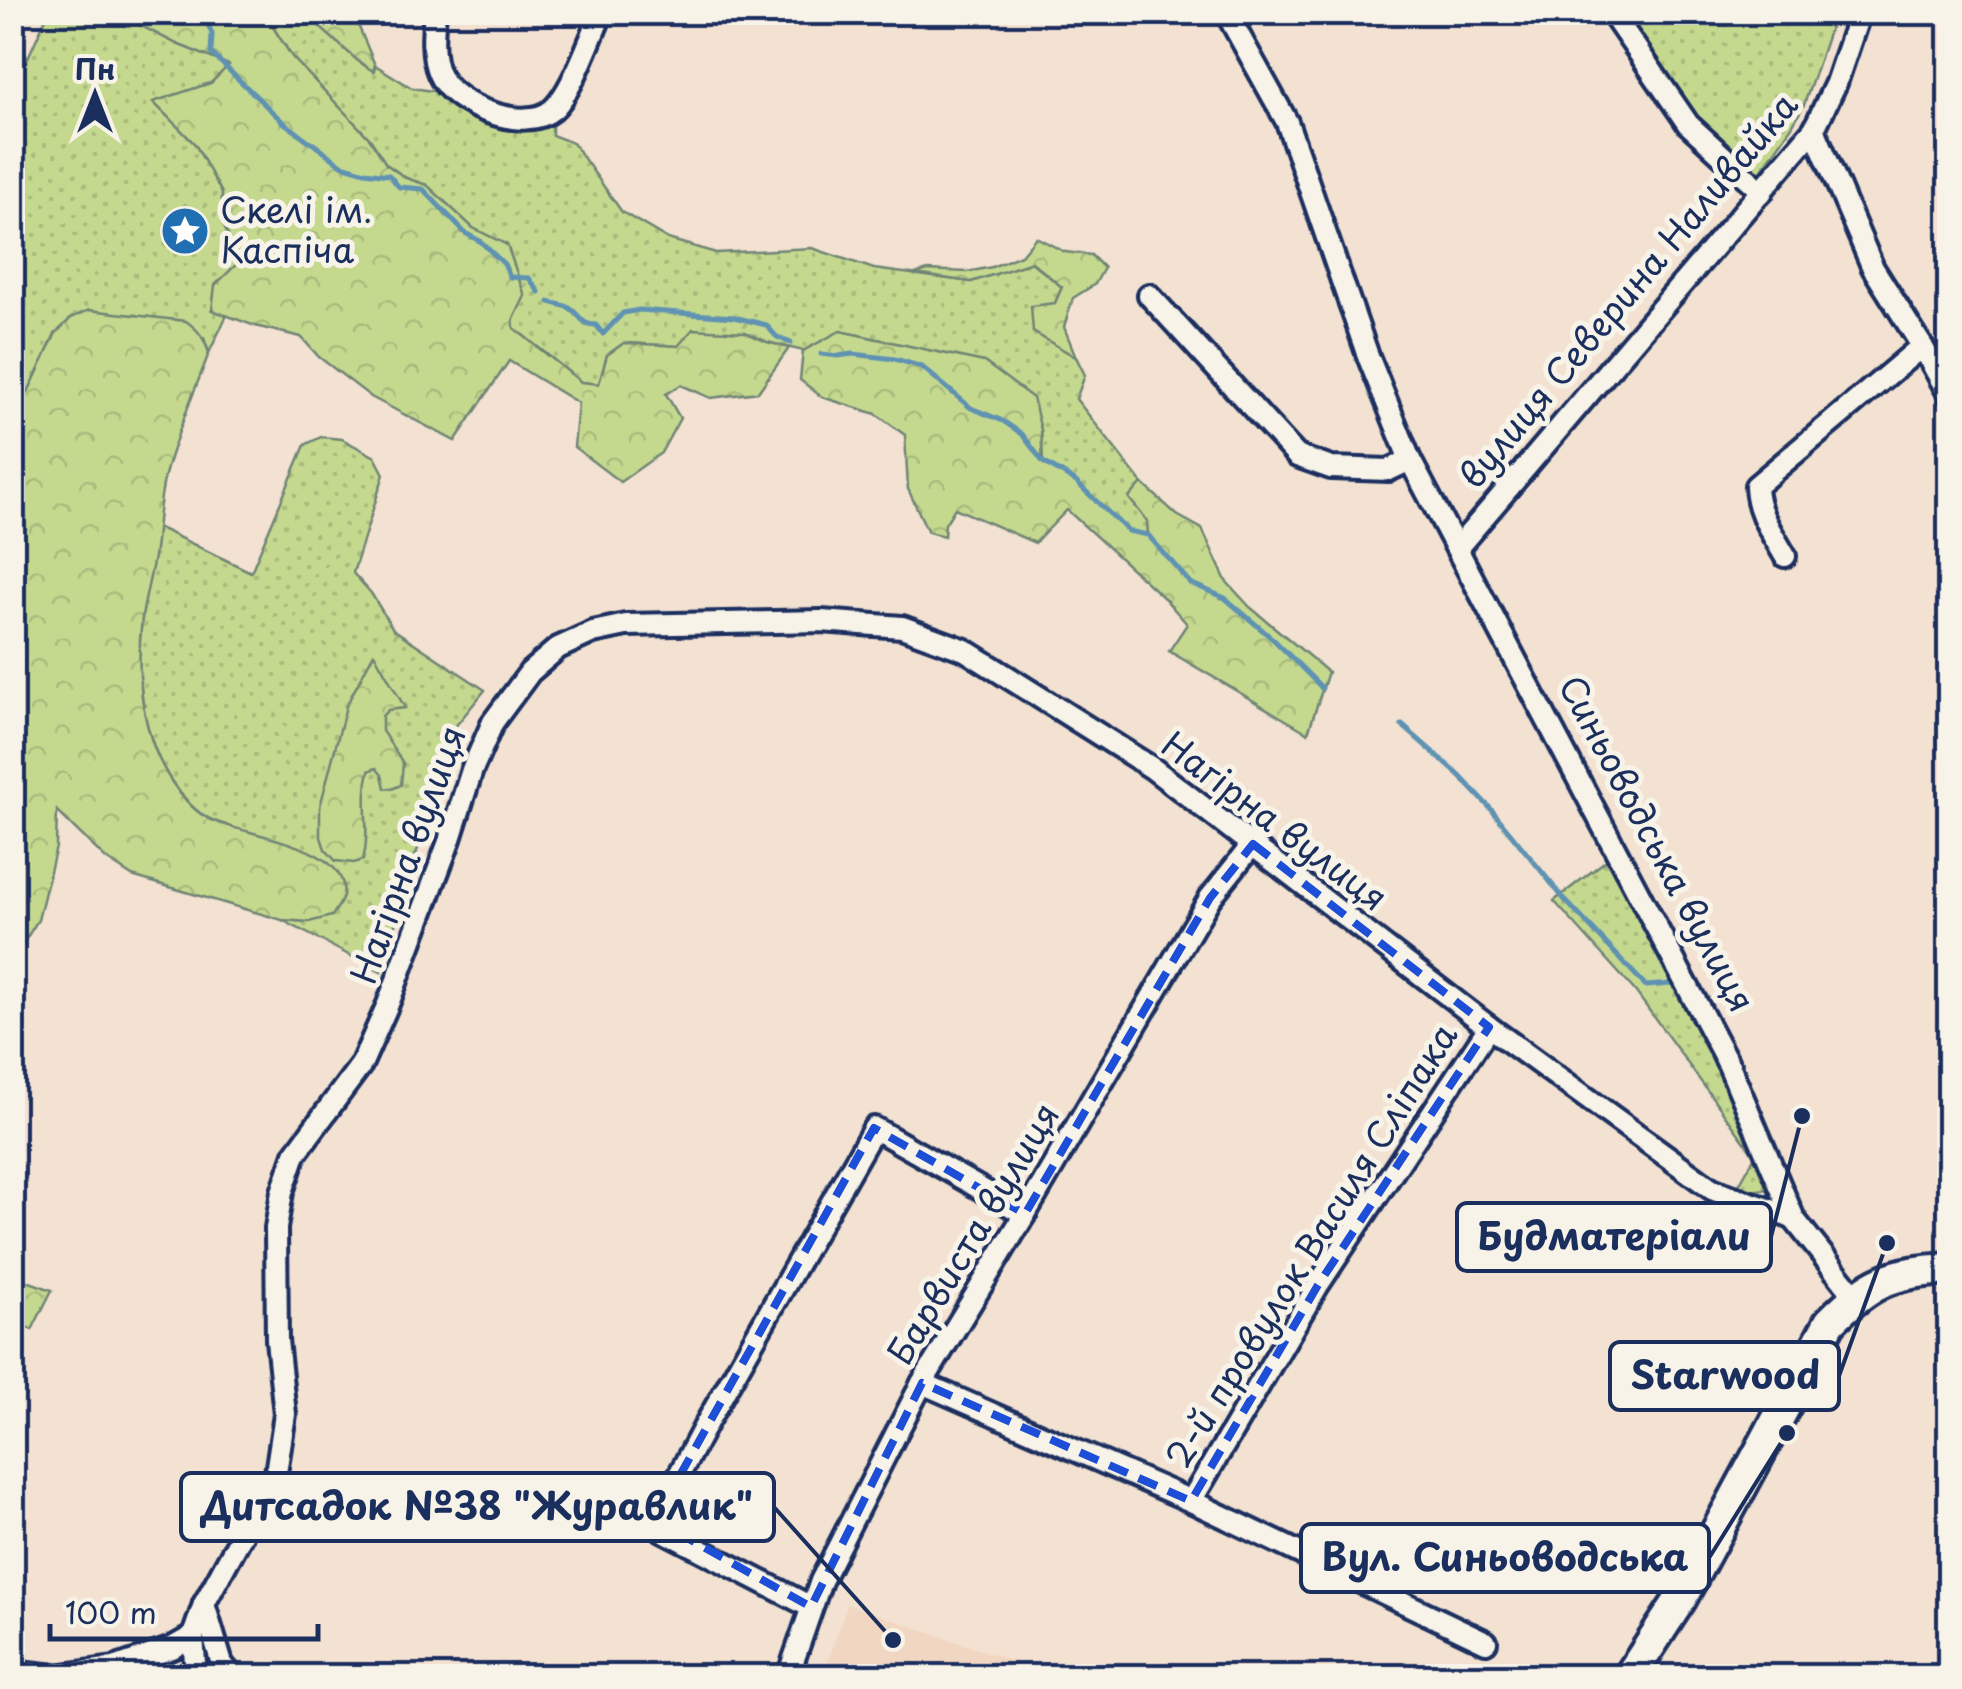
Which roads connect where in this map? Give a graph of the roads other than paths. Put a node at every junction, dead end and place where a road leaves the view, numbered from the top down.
1 (435, 12) edge
2 (602, 12) edge
3 (1226, 12) edge
4 (1611, 12) edge
5 (1860, 12) edge
6 (1814, 129) junction
7 (1762, 192) junction
8 (1149, 295) dead end
9 (1922, 346) junction
10 (1950, 396) edge
11 (1410, 460) junction
12 (1458, 547) junction
13 (1785, 556) dead end
14 (1252, 844) junction
15 (1489, 1027) junction
16 (1025, 1214) junction
17 (1794, 1219) junction
18 (1950, 1269) edge
19 (1856, 1296) junction
20 (922, 1383) junction
21 (1191, 1501) junction
22 (204, 1604) junction
23 (811, 1606) junction
24 (193, 1636) junction
25 (1486, 1642) dead end
26 (12, 1671) edge
27 (196, 1676) edge
28 (232, 1676) edge
29 (788, 1676) edge
30 (1630, 1676) edge

1 - 2 street
3 - 11 street, Синьоводська вулиця
4 - 7 street
5 - 6 street, вулиця Северина Наливайка
6 - 7 street, вулиця Северина Наливайка
6 - 9 street
7 - 12 street, вулиця Северина Наливайка
8 - 11 street
9 - 10 street
9 - 13 street
11 - 12 street, Синьоводська вулиця
12 - 17 street, Синьоводська вулиця
14 - 15 street, Нагірна вулиця
14 - 16 street, Барвиста вулиця
14 - 22 street, Нагірна вулиця
15 - 17 street, Нагірна вулиця
15 - 21 street, 2-й провулок Василя Сліпака
16 - 20 street, Барвиста вулиця
16 - 23 street
17 - 19 street, Синьоводська вулиця
18 - 19 street
19 - 30 street
20 - 21 street, 2-й провулок Василя Сліпака
20 - 23 street, Барвиста вулиця
21 - 25 street, 2-й провулок Василя Сліпака
22 - 24 street, Нагірна вулиця
22 - 28 street
23 - 29 street, Барвиста вулиця
24 - 26 street
24 - 27 street

